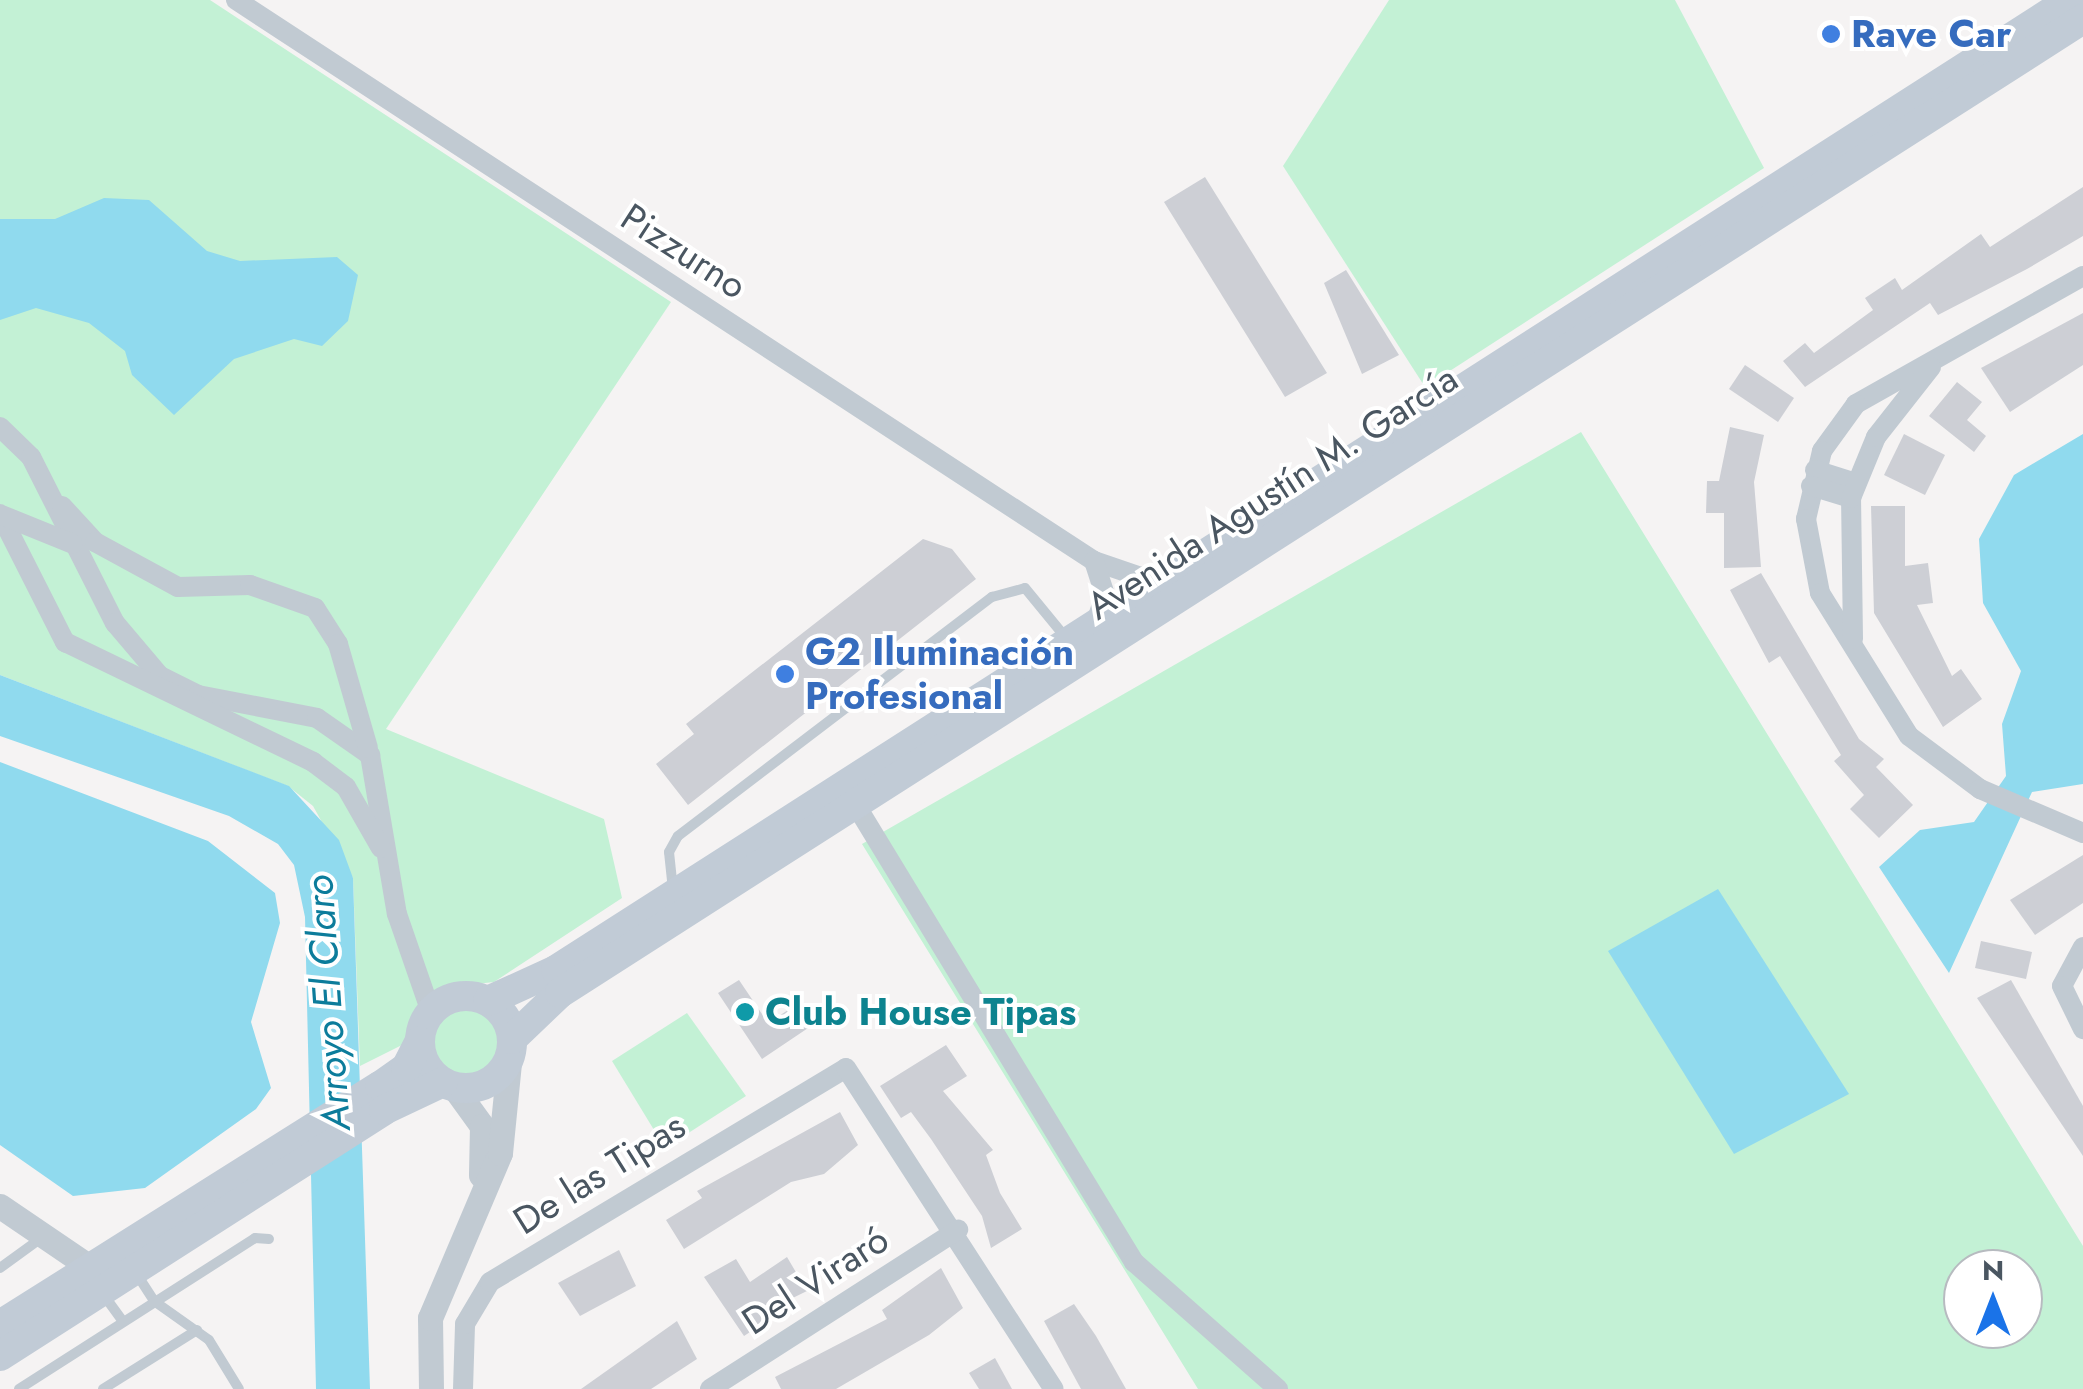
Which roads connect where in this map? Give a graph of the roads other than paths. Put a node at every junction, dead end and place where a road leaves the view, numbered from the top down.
1 (236, 0) edge
2 (2070, 0) edge
3 (2083, 20) edge
4 (2083, 276) edge
5 (1940, 358) junction
6 (0, 427) edge
7 (1813, 478) junction
8 (1854, 490) junction
9 (54, 498) junction
10 (2, 514) edge
11 (73, 544) junction
12 (1094, 561) junction
13 (1161, 584) junction
14 (1081, 636) junction
15 (1854, 646) junction
16 (370, 755) junction
17 (857, 806) junction
18 (2083, 833) edge
19 (393, 876) junction
20 (674, 895) junction
21 (2083, 947) edge
22 (488, 1001) junction
23 (431, 1012) junction
24 (2083, 1029) edge
25 (420, 1041) junction
26 (511, 1046) junction
27 (448, 1084) junction
28 (382, 1098) junction
29 (297, 1153) junction
30 (480, 1190) junction
31 (0, 1206) edge
32 (958, 1230) junction
33 (45, 1236) junction
34 (269, 1239) dead end
35 (0, 1268) edge
36 (108, 1276) junction
37 (154, 1302) junction
38 (123, 1322) junction
39 (0, 1325) edge
40 (198, 1330) junction
41 (0, 1356) edge
42 (19, 1389) edge
43 (103, 1389) edge
44 (239, 1389) edge
45 (431, 1389) edge
46 (463, 1389) edge
47 (710, 1389) edge
48 (1054, 1389) edge
49 (1278, 1389) edge

1 - 12 street, Pizzurno
2 - 13 main road, Avenida Agustín M. García
3 - 17 main road, Avenida Agustín M. García
4 - 5 street
5 - 7 street
5 - 8 street
6 - 9 street
7 - 8 street
7 - 15 street
8 - 15 street
9 - 11 street
9 - 16 street
10 - 11 street
10 - 19 street
11 - 16 street
12 - 13 street, Pizzurno
12 - 14 street
13 - 14 main road, Avenida Agustín M. García
14 - 20 main road, Avenida Agustín M. García
14 - 20 lane
15 - 18 street
16 - 19 street
17 - 26 main road, Avenida Agustín M. García
17 - 49 street
19 - 23 street
20 - 22 main road, Avenida Agustín M. García
21 - 24 street
22 - 23 main road
22 - 26 main road
23 - 25 main road
25 - 27 main road
25 - 28 main road
26 - 27 main road
26 - 30 street
27 - 28 main road
27 - 30 street
28 - 29 main road
29 - 36 main road
29 - 36 main road
30 - 45 street
31 - 33 street
32 - 46 street, De las Tipas
32 - 47 street, Del Viraró
32 - 48 street
33 - 35 lane
33 - 36 street
34 - 37 lane
36 - 37 lane
36 - 38 lane
36 - 39 main road
36 - 41 main road
37 - 38 lane
37 - 40 lane
38 - 42 lane
40 - 43 lane
40 - 44 lane

